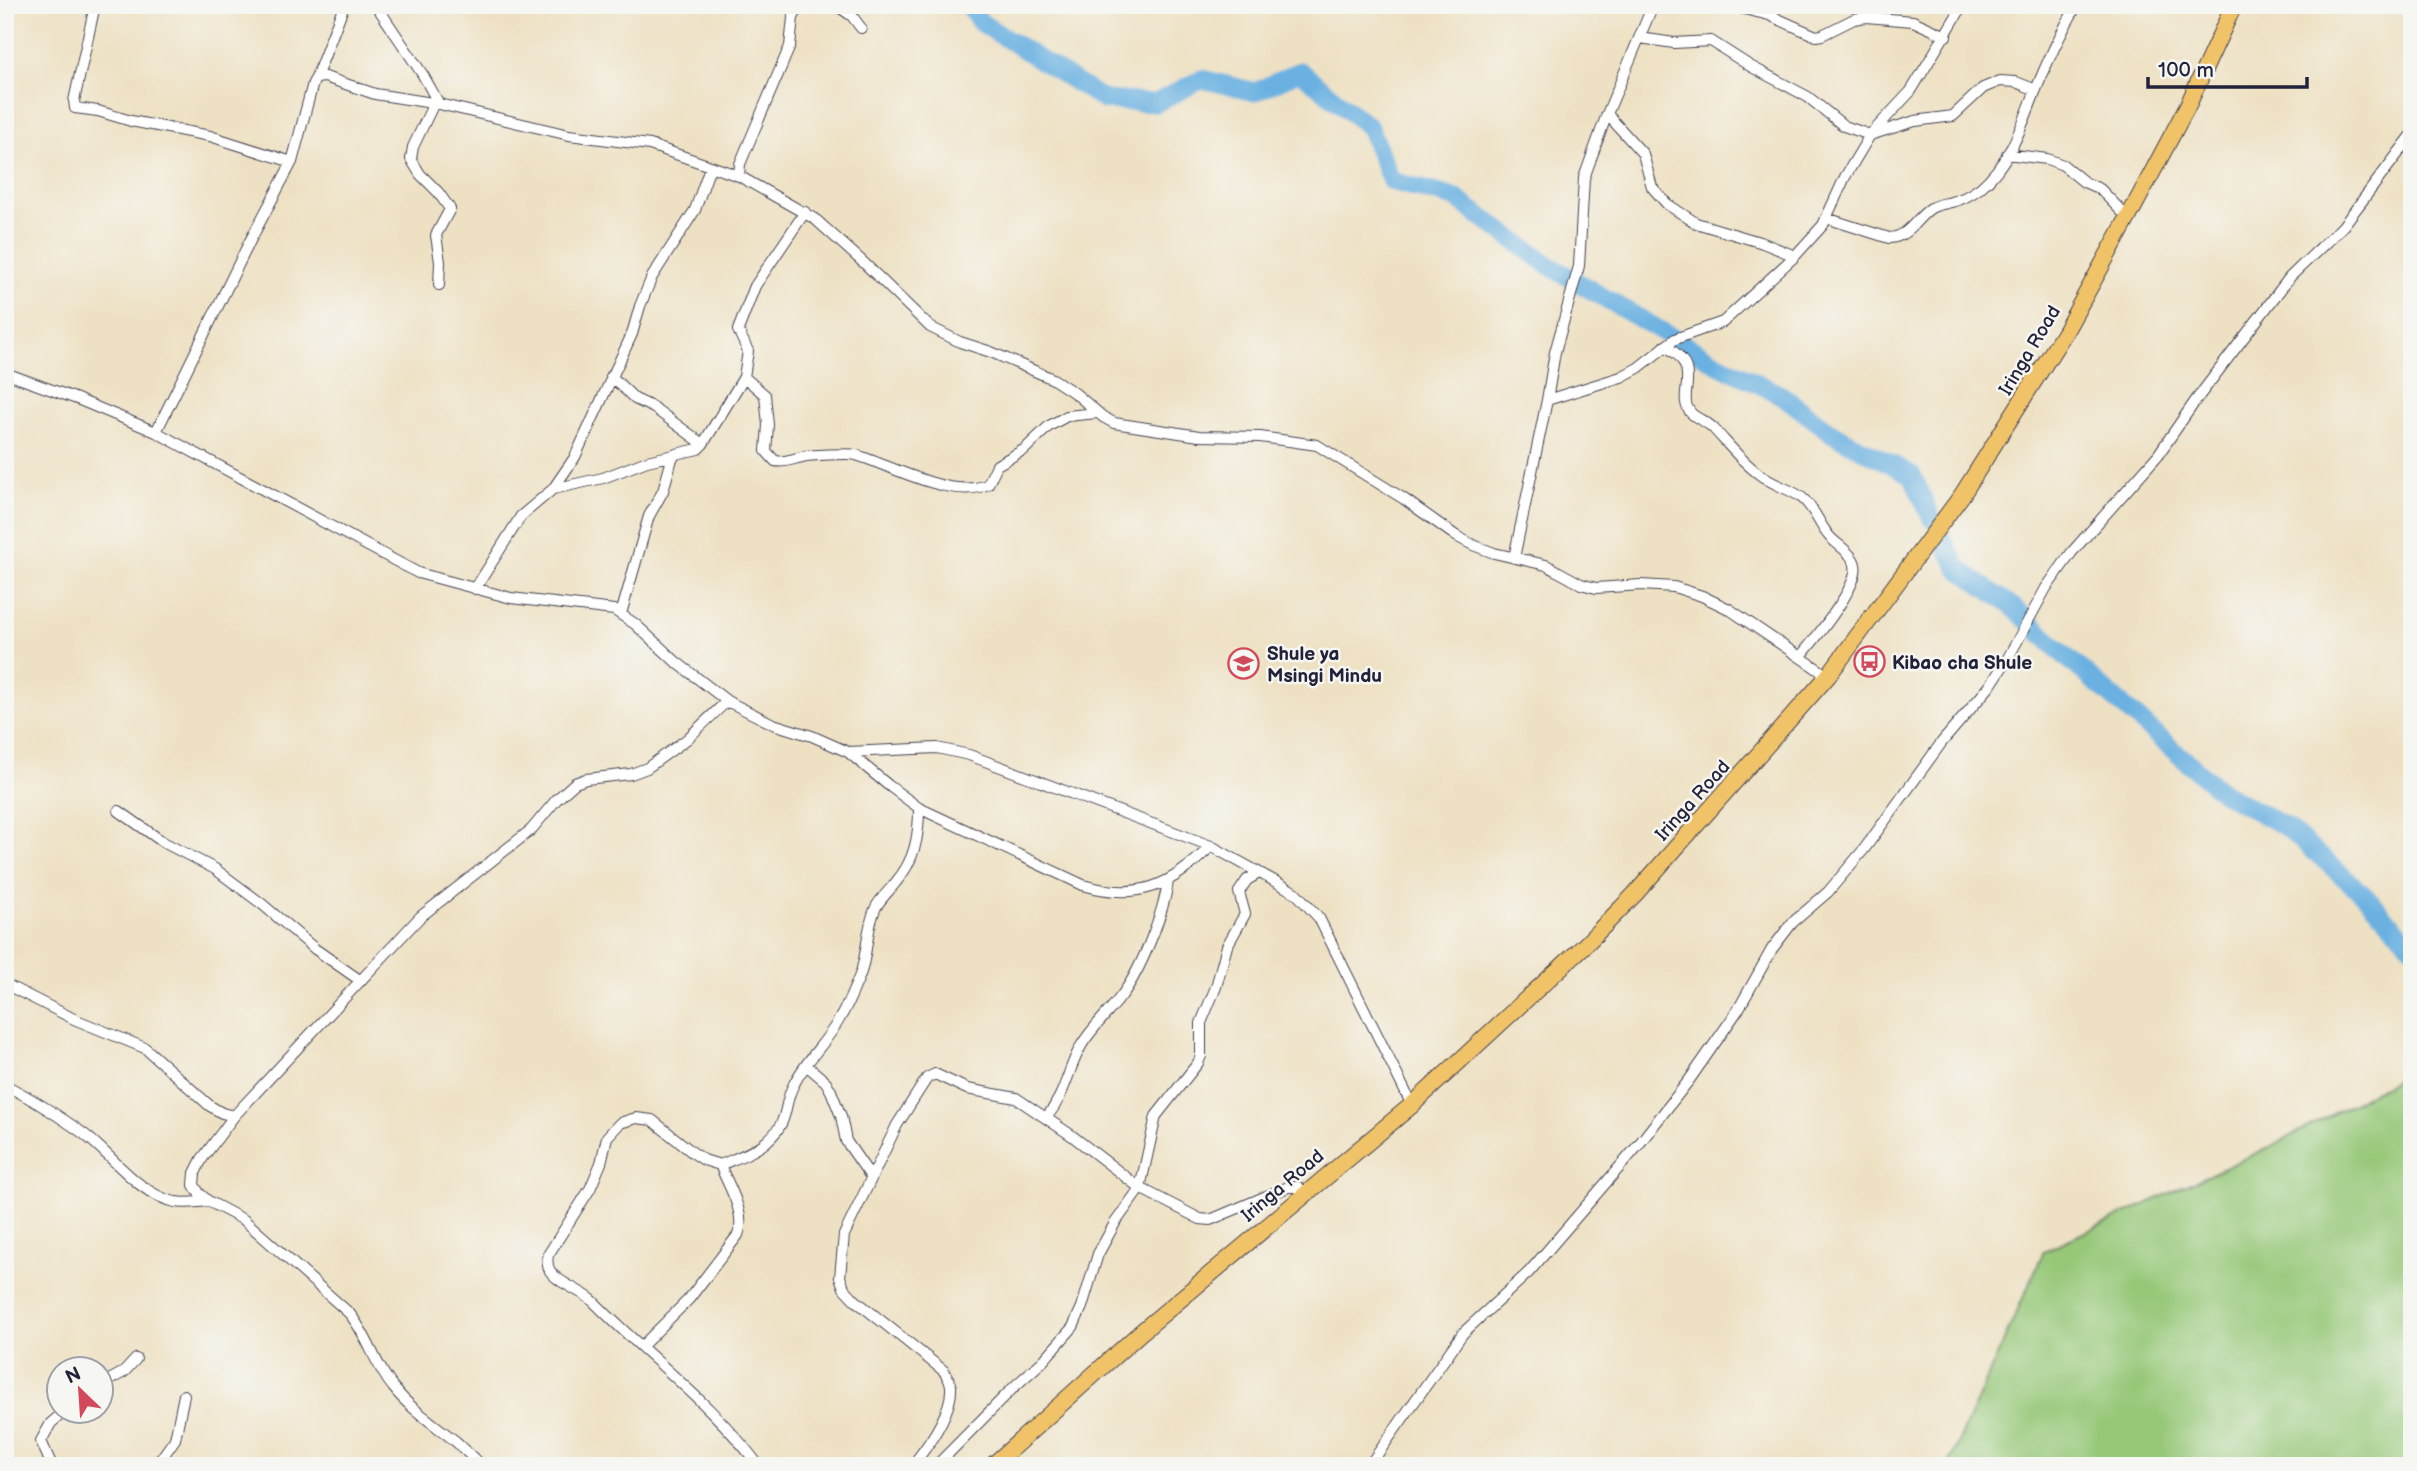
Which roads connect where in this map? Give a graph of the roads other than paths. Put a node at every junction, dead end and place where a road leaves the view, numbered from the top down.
1 (95, 5) edge
2 (344, 5) edge
3 (376, 5) edge
4 (804, 5) edge
5 (835, 5) edge
6 (1653, 5) edge
7 (1728, 5) edge
8 (1963, 5) edge
9 (2077, 5) edge
10 (2235, 5) edge
11 (861, 28) dead end
12 (1946, 36) junction
13 (1640, 38) junction
14 (316, 78) junction
15 (2036, 90) junction
16 (436, 104) junction
17 (1607, 114) junction
18 (1870, 135) junction
19 (2412, 135) edge
20 (2007, 154) junction
21 (292, 162) junction
22 (710, 167) junction
23 (739, 176) junction
24 (805, 212) junction
25 (1826, 218) junction
26 (2128, 218) junction
27 (1795, 256) junction
28 (439, 285) dead end
29 (1665, 346) junction
30 (5, 373) edge
31 (611, 376) junction
32 (744, 377) junction
33 (1547, 400) junction
34 (1097, 413) junction
35 (156, 432) junction
36 (703, 444) junction
37 (674, 455) junction
38 (553, 489) junction
39 (1514, 558) junction
40 (475, 589) junction
41 (621, 614) junction
42 (1800, 657) junction
43 (1828, 676) junction
44 (727, 701) junction
45 (848, 752) junction
46 (919, 808) junction
47 (119, 811) dead end
48 (1211, 846) junction
49 (1259, 873) junction
50 (1168, 881) junction
51 (360, 981) junction
52 (5, 985) edge
53 (806, 1065) junction
54 (5, 1085) edge
55 (1412, 1105) junction
56 (234, 1116) junction
57 (1046, 1118) junction
58 (720, 1165) junction
59 (871, 1177) junction
60 (1140, 1188) junction
61 (1305, 1192) junction
62 (208, 1201) junction
63 (642, 1346) junction
64 (136, 1359) dead end
65 (116, 1376) edge
66 (184, 1395) dead end
67 (49, 1426) edge
68 (52, 1466) edge
69 (156, 1466) edge
70 (482, 1466) edge
71 (759, 1466) edge
72 (912, 1466) edge
73 (936, 1466) edge
74 (992, 1466) edge
75 (1369, 1466) edge

1 - 21 street
2 - 14 street
3 - 16 street
4 - 23 street
5 - 11 street
6 - 13 street
7 - 12 street
8 - 12 street
9 - 15 street
10 - 26 highway, Iringa Road
12 - 18 street
13 - 17 street
13 - 18 street
14 - 16 street
14 - 21 street
15 - 18 street
15 - 20 street
16 - 22 street
16 - 28 street
17 - 27 street
17 - 33 street
18 - 25 street
19 - 75 street
20 - 25 street
20 - 26 street
21 - 35 street
22 - 23 street
22 - 31 street
23 - 24 street
24 - 32 street
24 - 34 street
25 - 27 street
26 - 43 highway, Iringa Road
27 - 29 street
29 - 33 street
29 - 42 street
30 - 35 street
31 - 36 street
31 - 38 street
32 - 34 street
32 - 36 street
33 - 39 street
34 - 39 street
35 - 40 street
36 - 37 street
37 - 38 street
37 - 41 street
38 - 40 street
39 - 42 street
40 - 41 street
41 - 44 street
42 - 43 street
43 - 55 highway, Iringa Road
44 - 45 street
44 - 51 street
45 - 46 street
45 - 48 street
46 - 50 street
46 - 53 street
47 - 51 street
48 - 49 street
48 - 50 street
49 - 55 street
49 - 60 street
50 - 57 street
51 - 56 street
52 - 56 street
53 - 58 street
53 - 59 street
54 - 62 street
55 - 61 highway, Iringa Road
56 - 62 street
57 - 59 street
57 - 60 street
58 - 63 street
58 - 63 street
59 - 72 street
60 - 61 street
60 - 73 street
61 - 74 highway, Iringa Road
62 - 70 street
63 - 71 street
64 - 65 street
66 - 69 street
67 - 68 street

